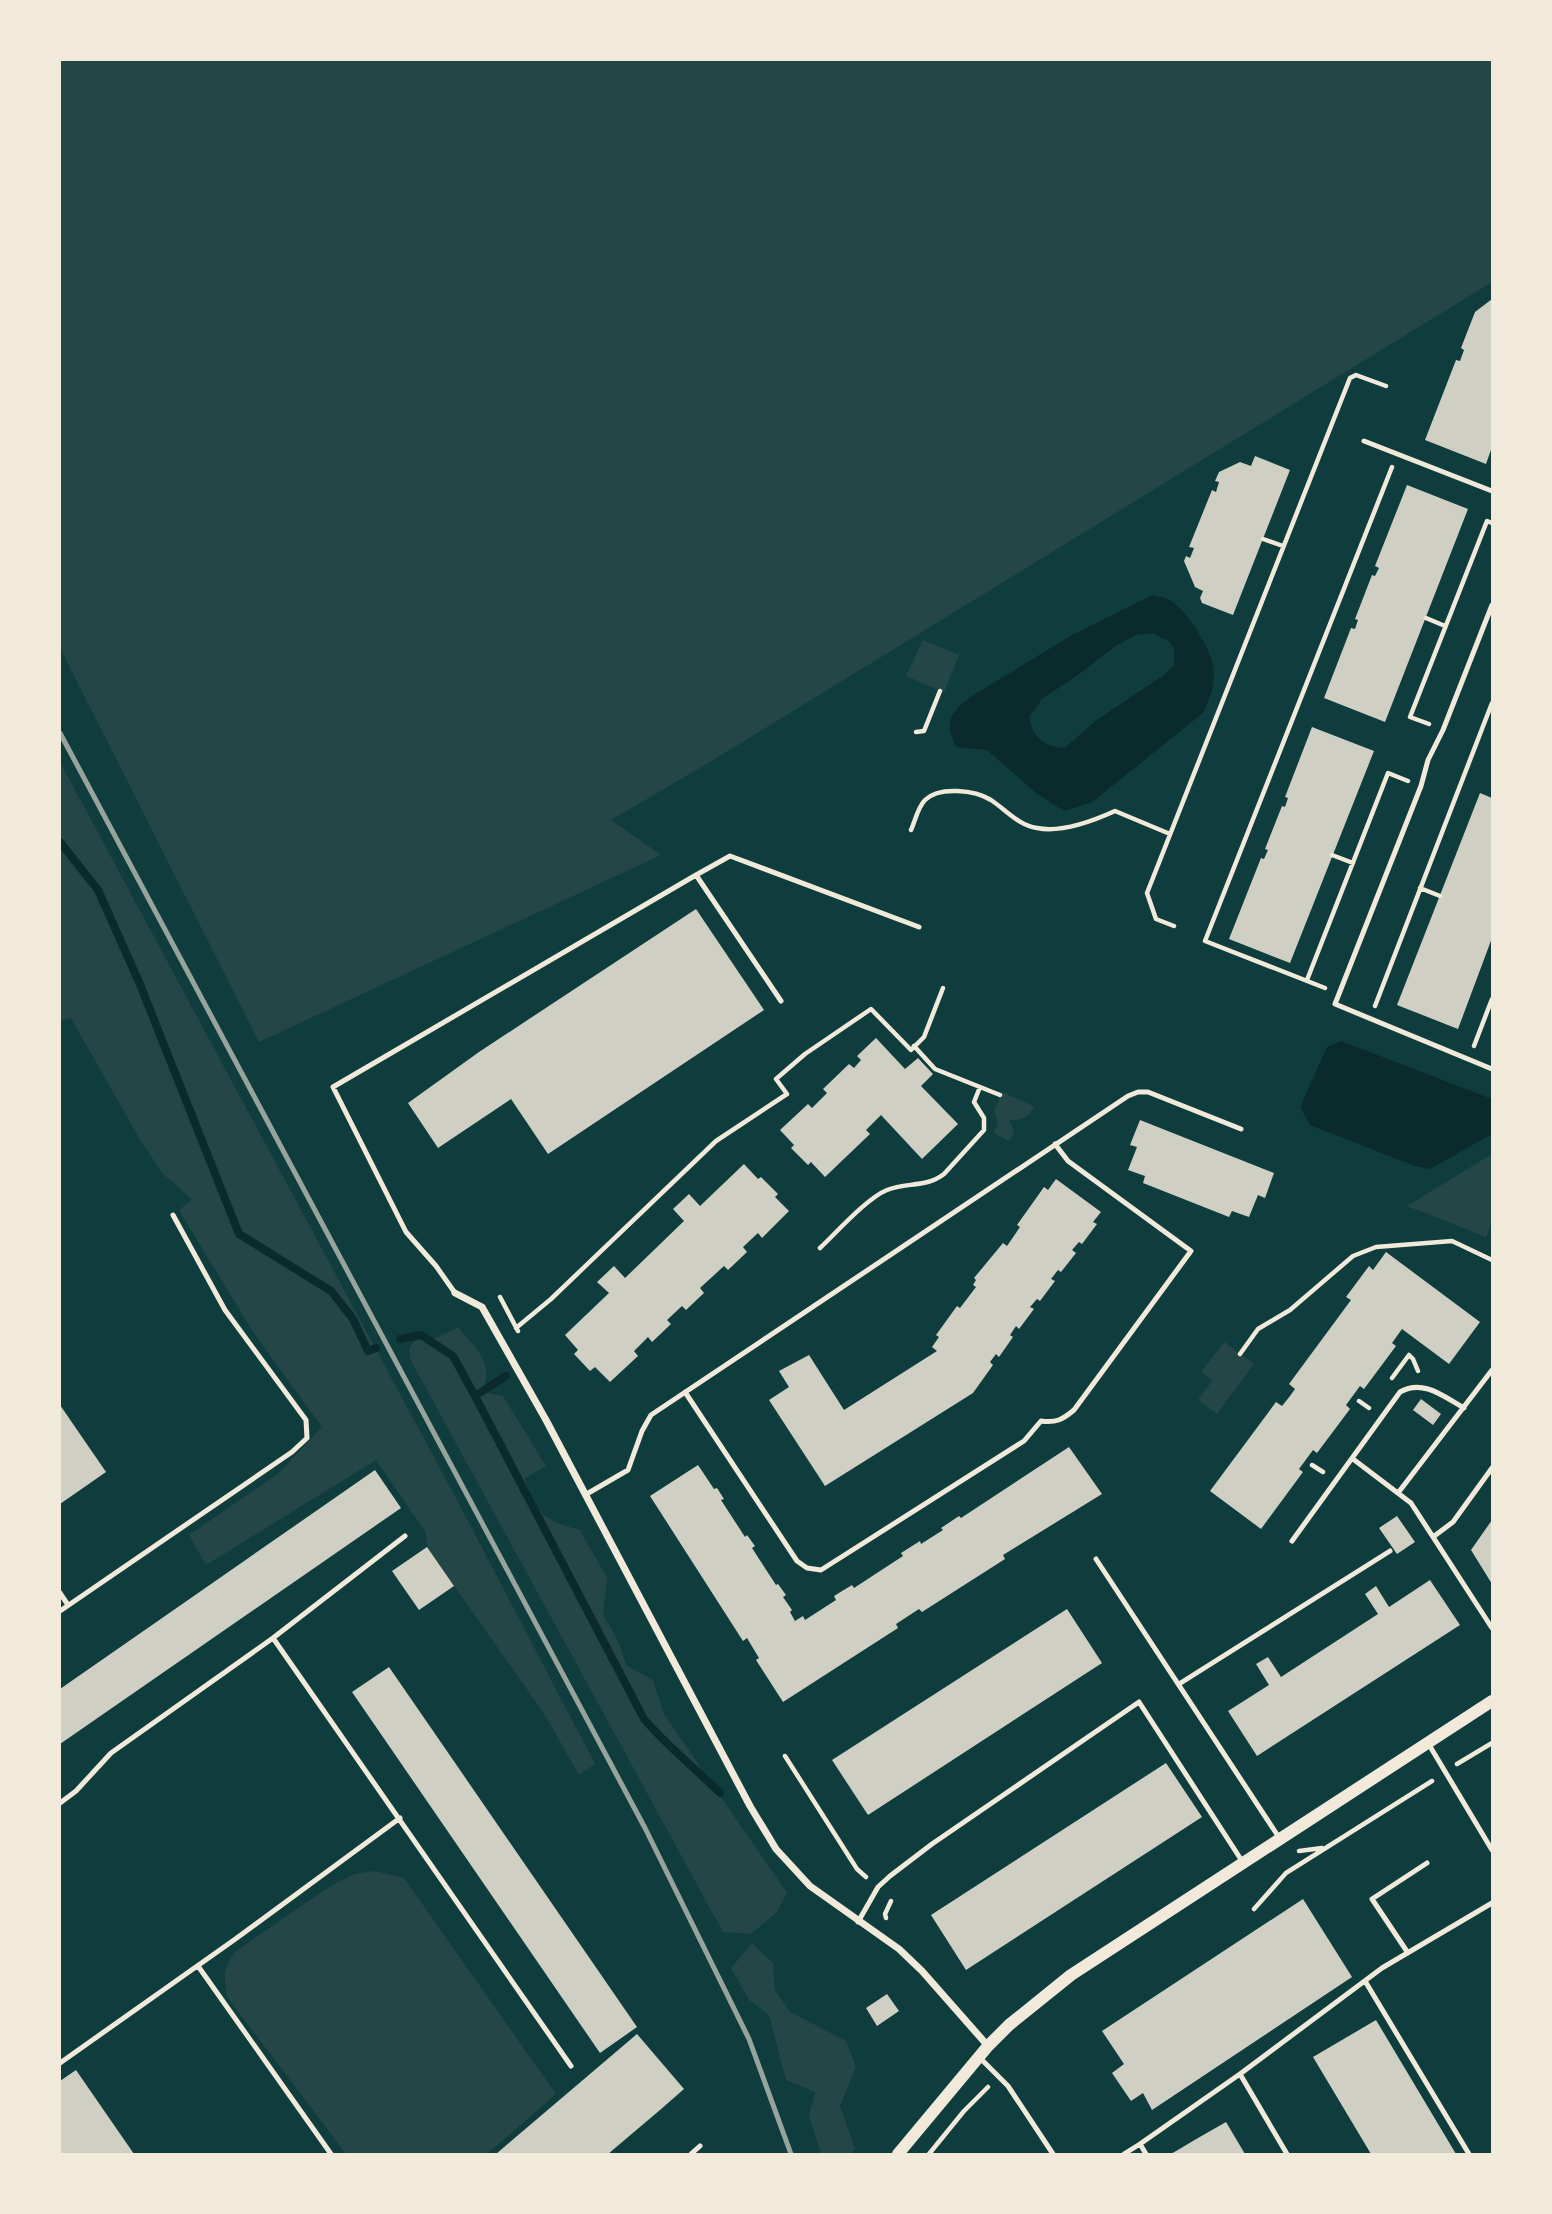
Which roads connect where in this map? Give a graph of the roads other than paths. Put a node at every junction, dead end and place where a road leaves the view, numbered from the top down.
1 (1364, 441) dead end
2 (1493, 491) edge
3 (1493, 605) edge
4 (696, 875) junction
5 (919, 926) dead end
6 (780, 1001) dead end
7 (1493, 1069) edge
8 (1241, 1129) dead end
9 (1055, 1144) junction
10 (173, 1215) dead end
11 (455, 1293) joint
12 (1493, 1370) edge
13 (685, 1392) junction
14 (1464, 1408) junction
15 (1353, 1459) junction
16 (1493, 1468) edge
17 (1398, 1493) junction
18 (585, 1495) junction
19 (405, 1536) dead end
20 (1433, 1537) junction
21 (1292, 1541) dead end
22 (1390, 1551) dead end
23 (1096, 1559) dead end
24 (60, 1593) edge
25 (68, 1605) junction
26 (60, 1611) edge
27 (1493, 1628) edge
28 (274, 1638) junction
29 (1179, 1684) junction
30 (1493, 1700) edge
31 (1428, 1743) junction
32 (60, 1803) edge
33 (400, 1818) junction
34 (1280, 1839) junction
35 (1493, 1850) edge
36 (1243, 1863) junction
37 (1427, 1863) dead end
38 (1493, 1903) edge
39 (858, 1922) junction
40 (1408, 1953) junction
41 (198, 1966) junction
42 (1365, 1981) junction
43 (988, 2046) junction
44 (978, 2057) junction
45 (60, 2063) edge
46 (571, 2066) dead end
47 (1240, 2074) junction
48 (1140, 2144) junction
49 (700, 2146) dead end
50 (331, 2154) edge
51 (691, 2154) edge
52 (898, 2154) edge
53 (1053, 2154) edge
54 (1124, 2154) edge
55 (1146, 2154) edge
56 (1287, 2154) edge
57 (1469, 2154) edge

1 - 2 lane
3 - 7 lane
4 - 5 lane
4 - 6 lane
4 - 11 lane
8 - 9 lane
9 - 13 lane
9 - 13 lane
10 - 25 lane
11 - 18 street
12 - 14 lane
13 - 18 lane
14 - 15 lane
14 - 17 lane
15 - 17 lane
15 - 21 lane
16 - 20 lane
17 - 20 lane
18 - 39 street
19 - 28 lane
20 - 27 lane
22 - 29 lane
23 - 29 lane
24 - 25 lane
25 - 26 lane
28 - 32 lane
28 - 33 lane
29 - 34 lane
30 - 31 street
31 - 34 street
31 - 35 lane
33 - 41 lane
33 - 46 lane
34 - 36 street
36 - 39 lane
36 - 43 street
37 - 40 lane
38 - 40 lane
39 - 43 street
40 - 42 lane
41 - 45 lane
41 - 50 lane
42 - 47 lane
42 - 57 lane
43 - 44 street
44 - 52 street
44 - 53 lane
47 - 48 lane
47 - 56 lane
48 - 54 lane
48 - 55 lane
49 - 51 lane

